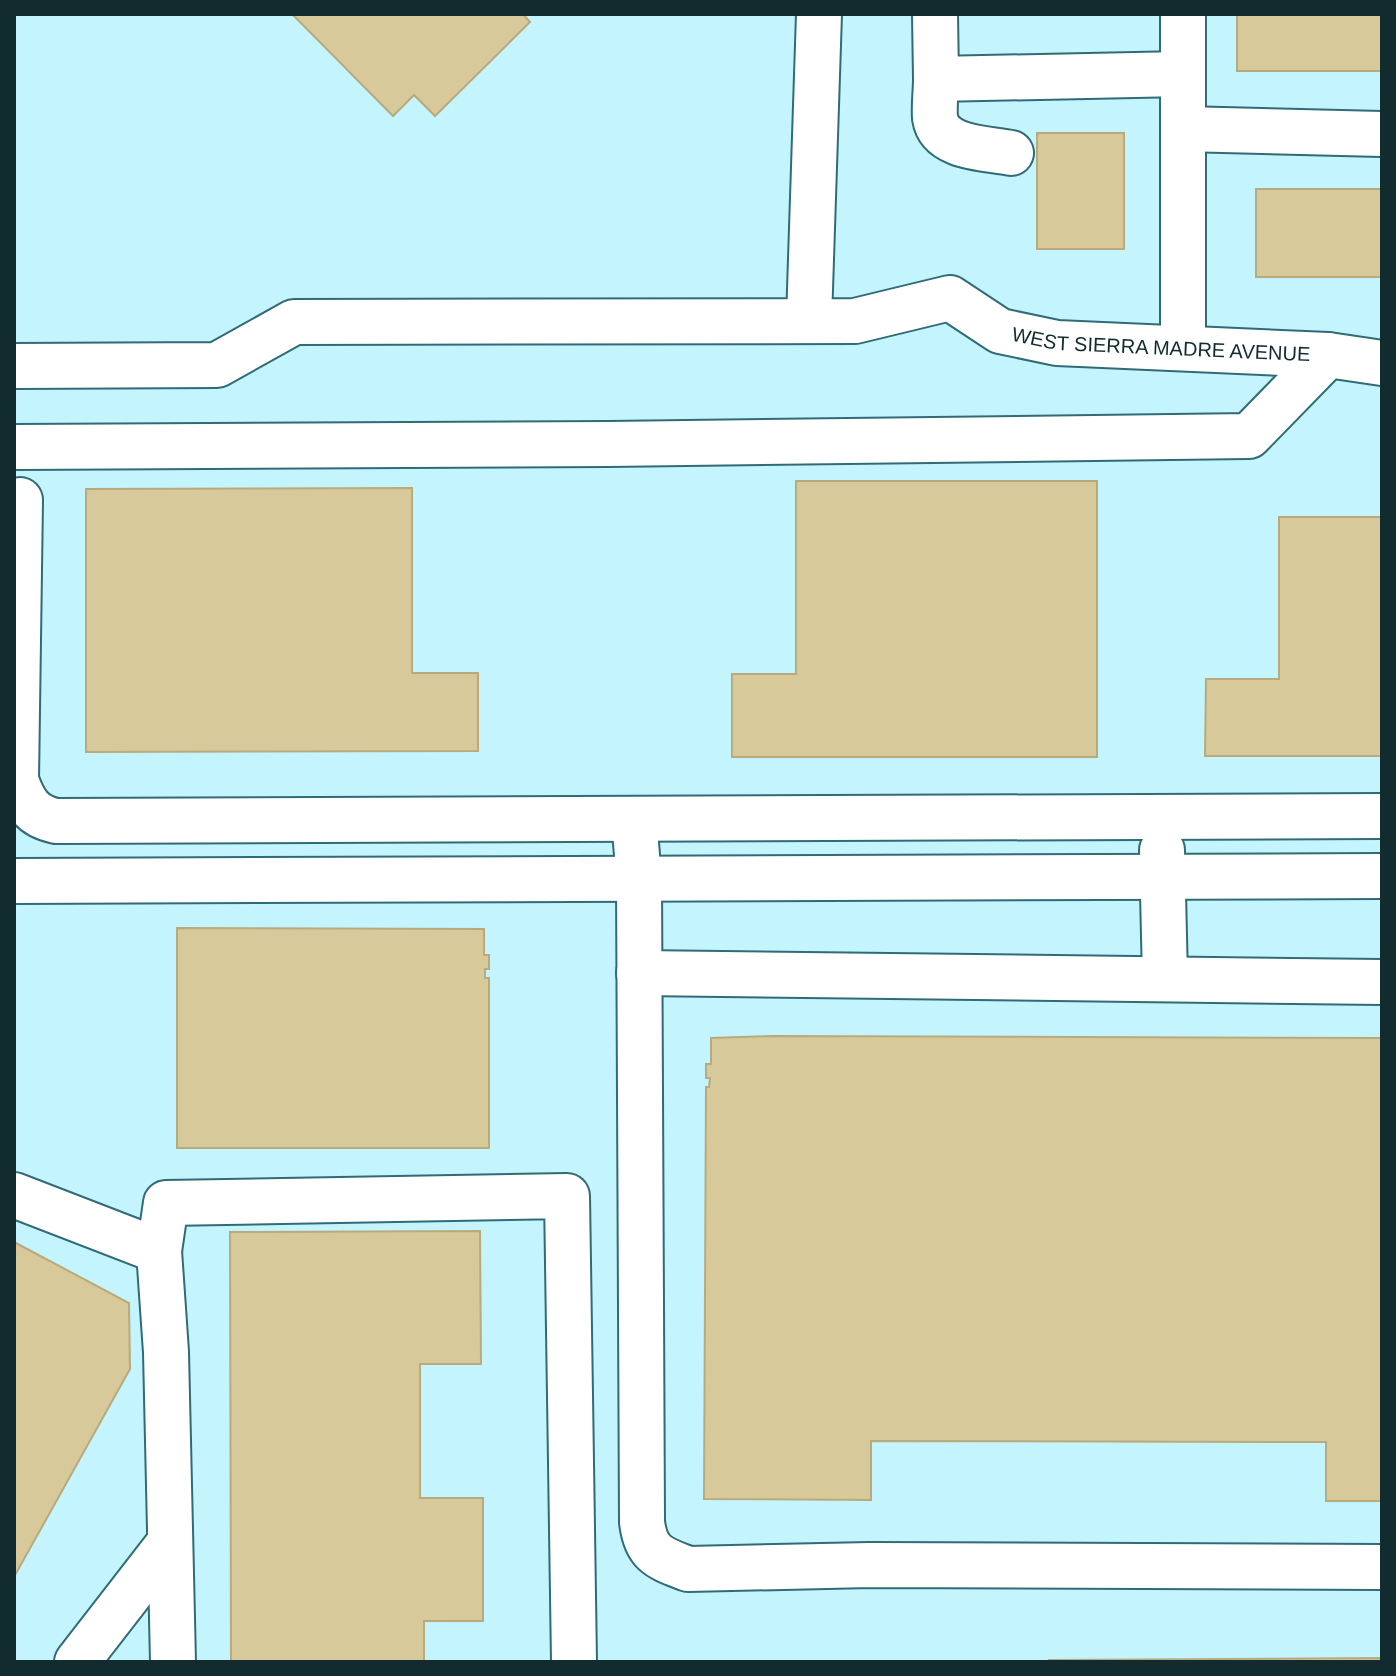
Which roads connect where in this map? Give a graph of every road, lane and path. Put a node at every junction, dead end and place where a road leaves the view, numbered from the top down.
1 (819, 14) edge
2 (935, 14) edge
3 (1183, 14) edge
4 (1183, 74) junction
5 (936, 79) junction
6 (1183, 129) junction
7 (1382, 134) edge
8 (1011, 153) dead end
9 (809, 320) junction
10 (1183, 348) junction
11 (1328, 355) junction
12 (1382, 363) edge
13 (14, 366) edge
14 (14, 447) edge
15 (20, 500) dead end
16 (1162, 816) junction
17 (1382, 816) edge
18 (634, 819) junction
19 (75, 821) junction
20 (1382, 876) edge
21 (1161, 877) junction
22 (639, 879) junction
23 (14, 881) edge
24 (78, 881) junction
25 (639, 973) junction
26 (1165, 979) junction
27 (1382, 982) edge
28 (14, 1195) edge
29 (159, 1251) junction
30 (170, 1542) junction
31 (1382, 1567) edge
32 (77, 1662) edge
33 (173, 1662) edge
34 (574, 1662) edge

1 - 9 street
2 - 5 street
3 - 4 street
4 - 5 street
4 - 6 street
5 - 8 street
6 - 7 street
6 - 10 street
9 - 10 street, WEST SIERRA MADRE AVENUE
9 - 13 street
10 - 11 street, WEST SIERRA MADRE AVENUE
11 - 12 street, WEST SIERRA MADRE AVENUE
11 - 14 street
15 - 19 street
16 - 17 street
16 - 18 street
16 - 21 street
18 - 19 street
18 - 22 street
19 - 24 street
20 - 21 street
21 - 22 street
21 - 26 street
22 - 24 street
22 - 25 street
23 - 24 street
25 - 26 street
25 - 31 street
26 - 27 street
28 - 29 street
29 - 30 street
29 - 34 street
30 - 32 street
30 - 33 street

